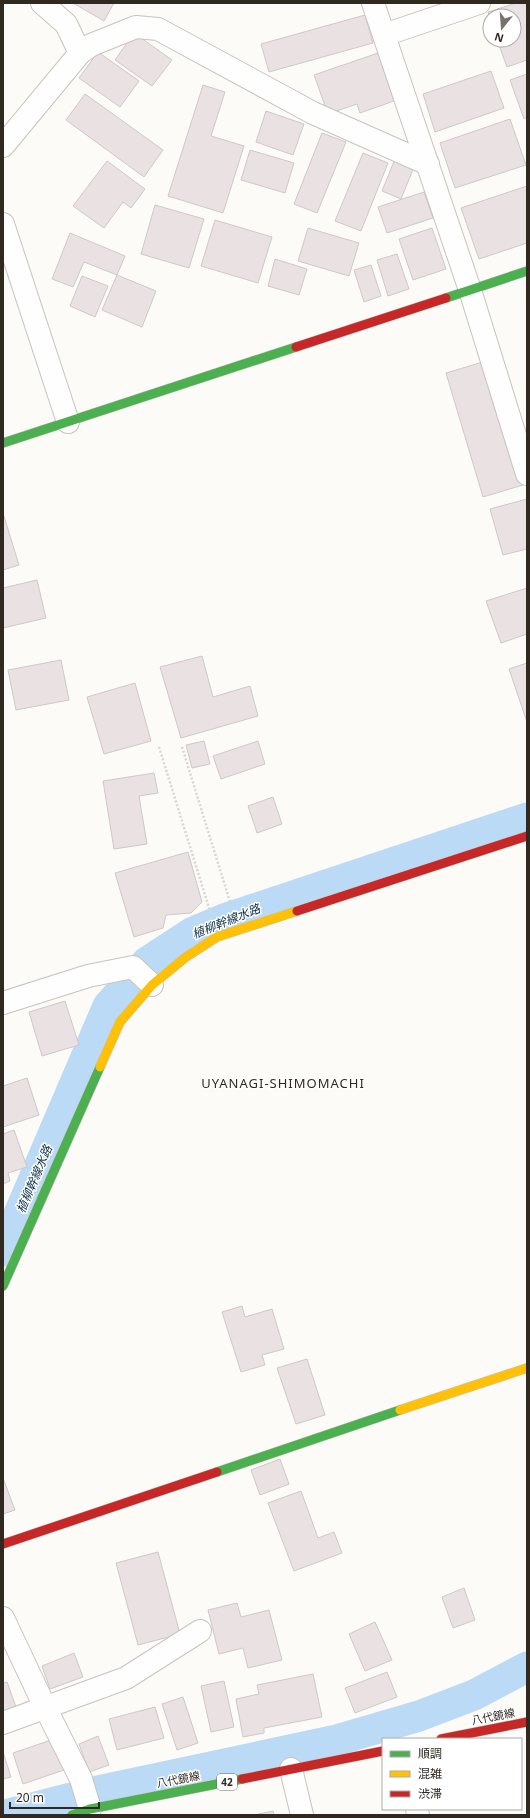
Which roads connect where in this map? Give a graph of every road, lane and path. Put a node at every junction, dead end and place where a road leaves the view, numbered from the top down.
1 (42, 3) edge
2 (373, 3) edge
3 (479, 3) edge
4 (384, 35) junction
5 (80, 54) junction
6 (3, 146) edge
7 (428, 164) junction
8 (3, 224) edge
9 (527, 271) edge
10 (470, 290) junction
11 (68, 422) junction
12 (3, 443) edge
13 (527, 474) edge
14 (182, 747) dead end
15 (159, 748) dead end
16 (527, 836) edge
17 (232, 907) dead end
18 (211, 913) dead end
19 (152, 984) junction
20 (3, 1002) edge
21 (3, 1286) edge
22 (527, 1368) edge
23 (3, 1544) edge
24 (3, 1618) edge
25 (200, 1631) dead end
26 (45, 1707) junction
27 (527, 1722) edge
28 (3, 1723) edge
29 (446, 1738) edge
30 (382, 1751) edge
31 (291, 1769) junction
32 (81, 1812) edge
33 (302, 1815) edge

1 - 5 street
2 - 4 street
3 - 4 street
4 - 7 street
5 - 6 street
5 - 7 street
7 - 10 street
8 - 11 street
9 - 10 street
10 - 11 street
10 - 13 street
11 - 12 street
14 - 17 path
15 - 18 path
16 - 19 street
19 - 20 street
19 - 21 street
22 - 23 street
24 - 26 street
25 - 26 street
26 - 28 street
26 - 32 street
27 - 29 street, 八代鏡線
30 - 31 street, 八代鏡線 / 42
31 - 32 street, 八代鏡線 / 42
31 - 33 street

